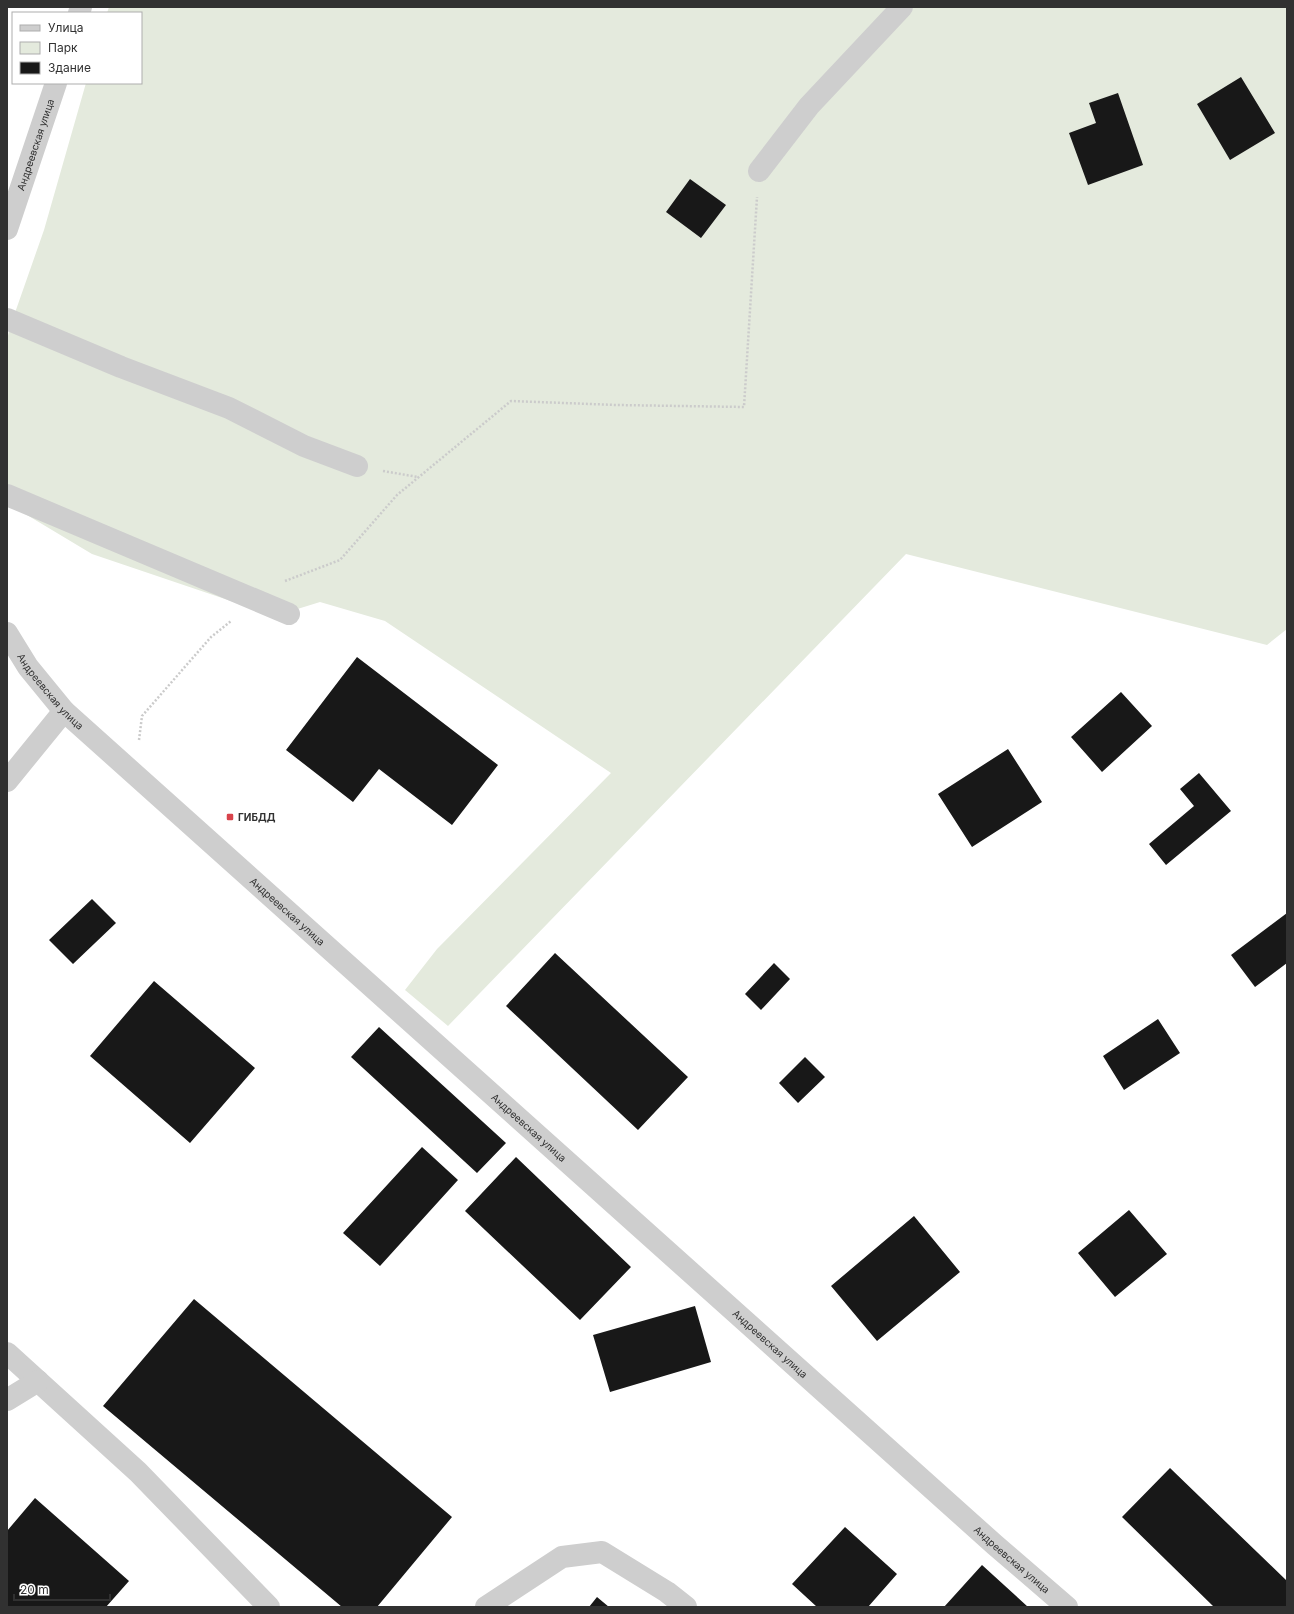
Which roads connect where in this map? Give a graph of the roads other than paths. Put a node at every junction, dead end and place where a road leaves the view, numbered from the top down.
1 (902, 7) edge
2 (56, 84) edge
3 (759, 171) road end
4 (7, 229) edge
5 (7, 319) edge
6 (357, 466) road end
7 (7, 495) edge
8 (289, 614) dead end
9 (7, 633) edge
10 (64, 711) junction
11 (10, 771) edge
12 (7, 1353) edge
13 (38, 1381) junction
14 (7, 1400) edge
15 (269, 1607) edge
16 (486, 1607) edge
17 (686, 1607) edge
18 (1066, 1607) edge

1 - 3 street
2 - 4 street, Андреевская улица
5 - 6 street
7 - 8 street
9 - 10 street, Андреевская улица
10 - 11 street
10 - 18 street, Андреевская улица
12 - 13 street
13 - 14 street
13 - 15 street
16 - 17 street

